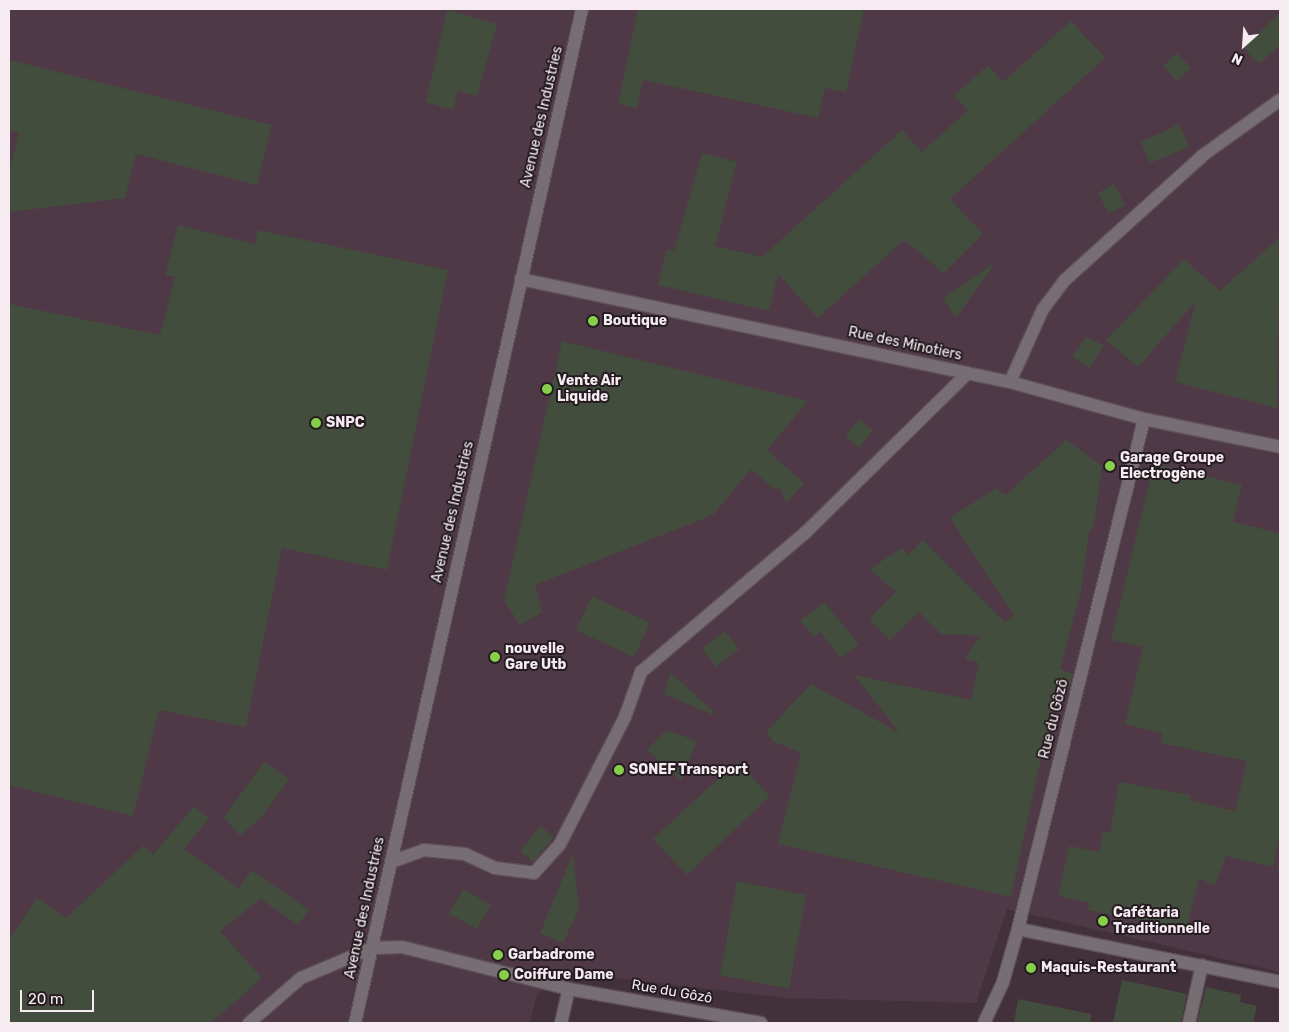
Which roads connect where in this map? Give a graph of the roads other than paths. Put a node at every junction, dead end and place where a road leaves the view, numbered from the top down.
1 (582, 9) edge
2 (1280, 100) edge
3 (521, 279) junction
4 (968, 373) junction
5 (1010, 382) junction
6 (1144, 420) junction
7 (1280, 447) edge
8 (391, 862) junction
9 (1018, 929) junction
10 (372, 948) junction
11 (1202, 965) junction
12 (1280, 982) edge
13 (569, 989) junction
14 (249, 1023) edge
15 (355, 1023) edge
16 (561, 1023) edge
17 (762, 1023) edge
18 (984, 1023) edge
19 (1190, 1023) edge

1 - 3 street, Avenue des Industries
2 - 5 street
3 - 4 street, Rue des Minotiers
3 - 8 street, Avenue des Industries
4 - 5 street, Rue des Minotiers
4 - 8 street
5 - 6 street, Rue des Minotiers
6 - 7 street, Rue des Minotiers
6 - 9 street, Rue du Gôzô
8 - 10 street, Avenue des Industries
9 - 11 street
9 - 18 street, Rue du Gôzô
10 - 13 street, Rue du Gôzô
10 - 14 street
10 - 15 street, Avenue des Industries
11 - 12 street
11 - 19 street
13 - 16 street
13 - 17 street, Rue du Gôzô

